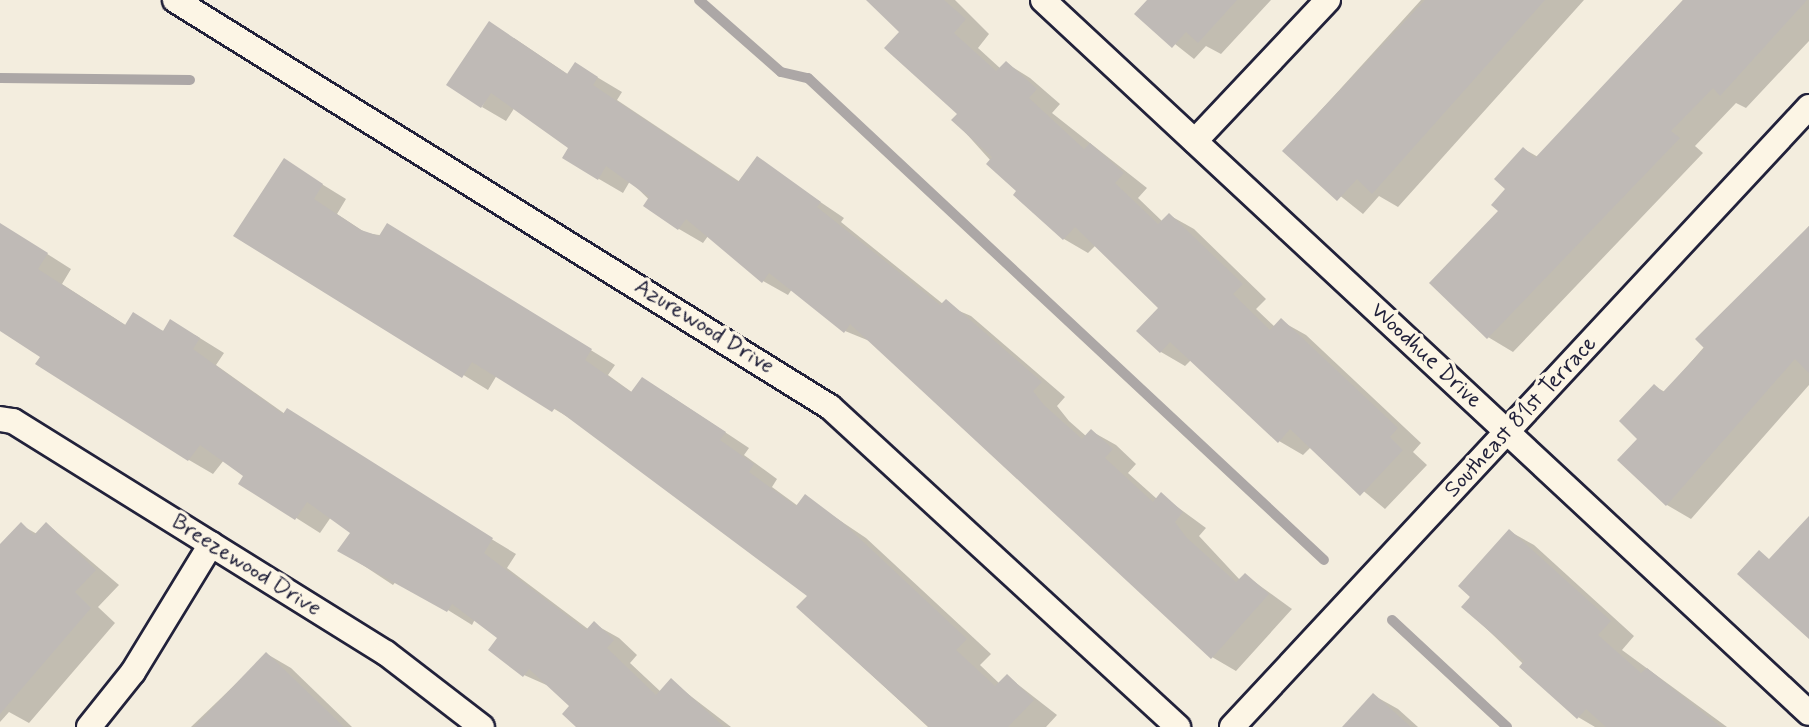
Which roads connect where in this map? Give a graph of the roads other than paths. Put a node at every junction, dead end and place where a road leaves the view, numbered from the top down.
1 (175, 0) edge
2 (1043, 0) edge
3 (1328, 0) edge
4 (1809, 107) edge
5 (1195, 141) junction
6 (0, 419) edge
7 (1507, 431) junction
8 (211, 544) junction
9 (1809, 713) edge
10 (89, 727) edge
11 (482, 727) edge
12 (1178, 727) edge
13 (1232, 727) edge

1 - 12 street, Azurewood Drive
2 - 5 street, Woodhue Drive
3 - 5 street
4 - 7 street, Southeast 81st Terrace
5 - 7 street, Woodhue Drive
6 - 8 street, Breezewood Drive
7 - 9 street, Woodhue Drive
7 - 13 street, Southeast 81st Terrace
8 - 10 street
8 - 11 street, Breezewood Drive

